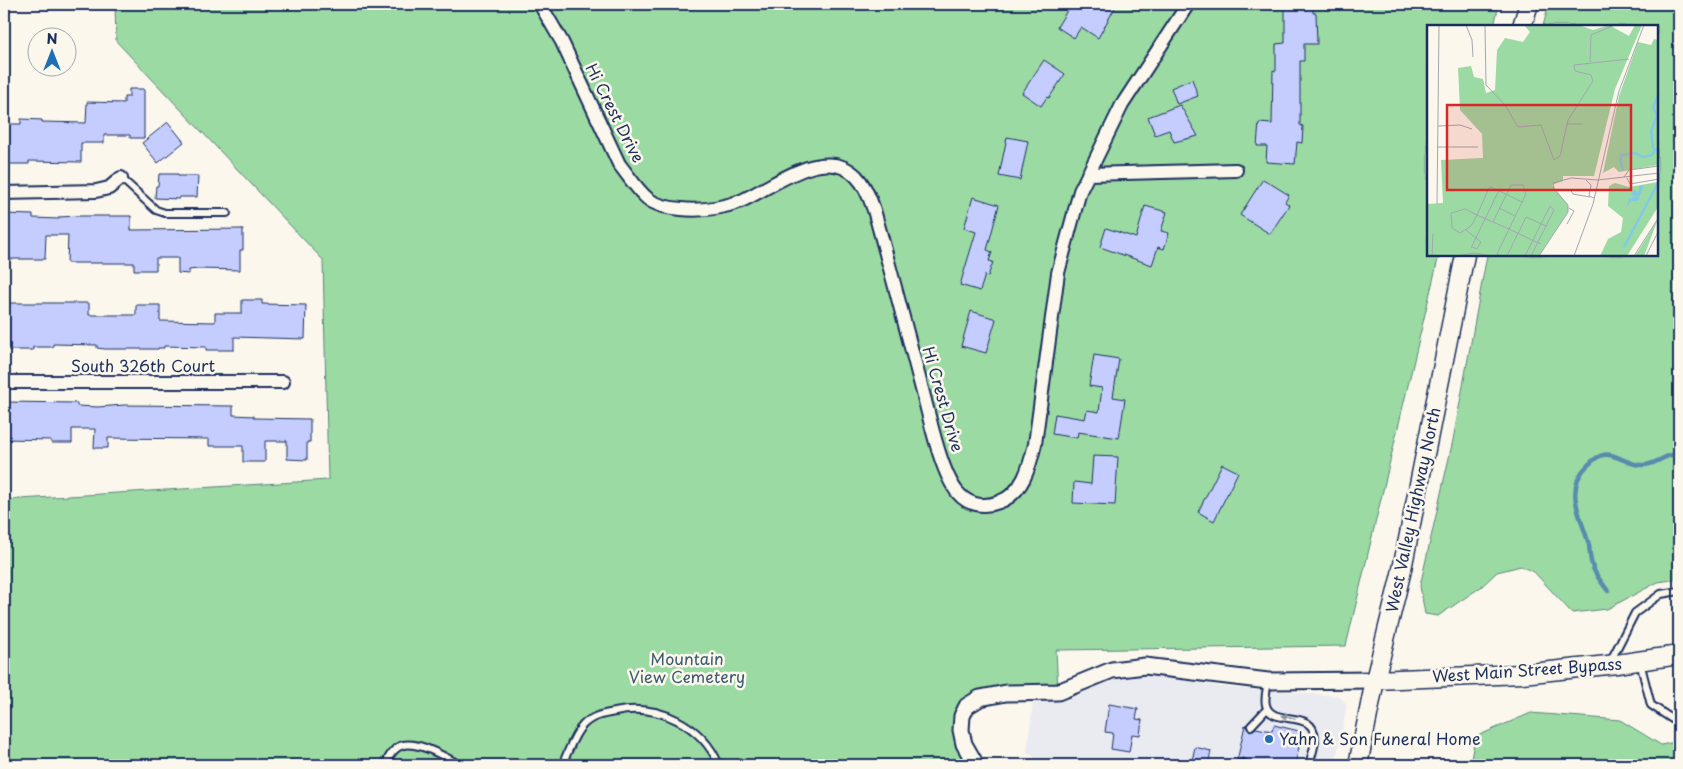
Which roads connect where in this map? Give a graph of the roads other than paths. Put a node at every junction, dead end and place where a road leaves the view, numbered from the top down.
1 (540, 4) edge
2 (1188, 4) edge
3 (1528, 4) edge
4 (1522, 25) edge
5 (1236, 170) dead end
6 (1088, 174) junction
7 (120, 178) joint
8 (4, 192) edge
9 (227, 213) dead end
10 (1465, 256) edge
11 (4, 382) edge
12 (283, 382) dead end
13 (1679, 591) edge
14 (1679, 655) edge
15 (1640, 661) junction
16 (1608, 665) junction
17 (1375, 680) junction
18 (1268, 681) junction
19 (1267, 709) junction
20 (1679, 717) edge
21 (1251, 726) dead end
22 (385, 765) edge
23 (462, 765) edge
24 (562, 765) edge
25 (719, 765) edge
26 (976, 765) edge
27 (1309, 765) edge
28 (1358, 765) edge

1 - 6 street, Hi Crest Drive
2 - 6 street, Hi Crest Drive
3 - 4 main road
5 - 6 street
7 - 8 street
7 - 9 lane
10 - 17 main road, West Valley Highway North
11 - 12 street, South 326th Court
13 - 16 lane
14 - 15 main road, West Main Street Bypass
15 - 16 main road, West Main Street Bypass
15 - 20 lane
16 - 17 main road, West Main Street Bypass
17 - 18 street
17 - 28 main road, West Valley Highway North
18 - 19 lane
18 - 26 street
19 - 21 lane
27 -> 19 lane
22 - 23 lane
24 - 25 lane

